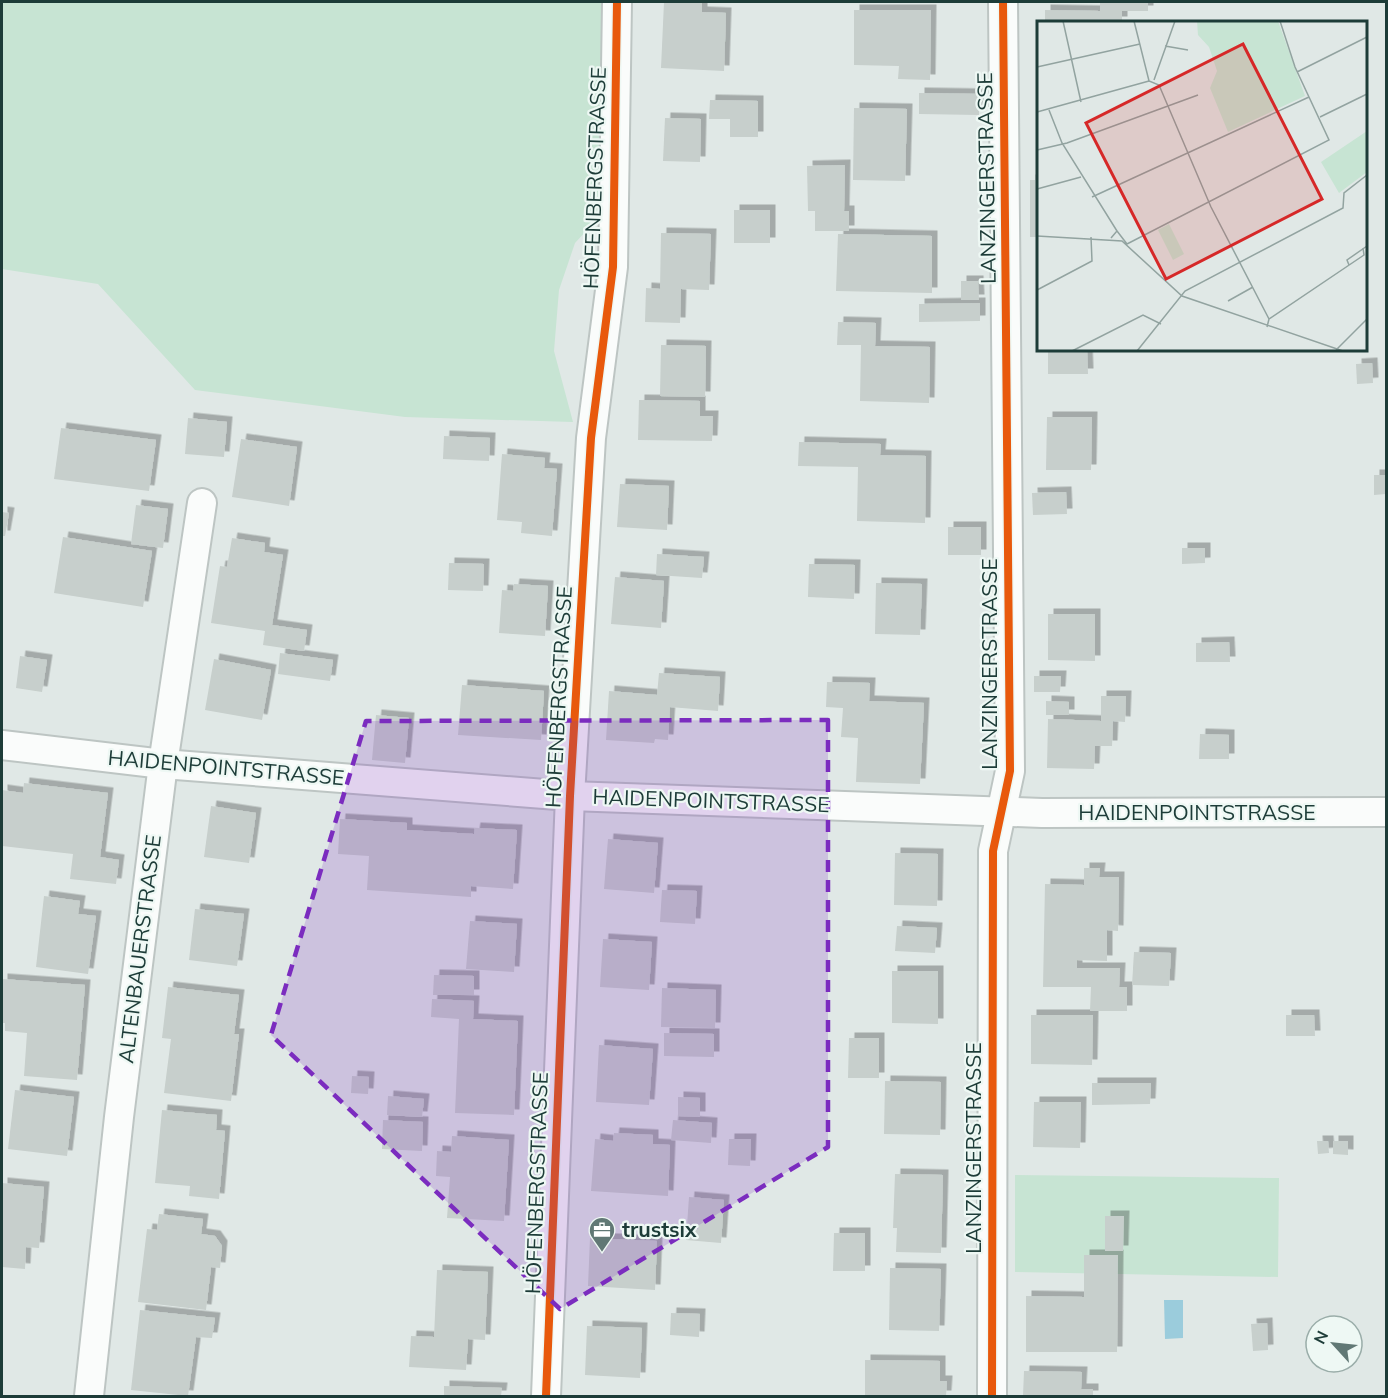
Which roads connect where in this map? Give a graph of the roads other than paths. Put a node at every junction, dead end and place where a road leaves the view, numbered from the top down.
1 (616, 2) edge
2 (1003, 2) edge
3 (202, 503) dead end
4 (2, 745) edge
5 (163, 764) junction
6 (570, 796) junction
7 (1001, 812) junction
8 (1386, 812) edge
9 (89, 1396) edge
10 (546, 1396) edge
11 (992, 1396) edge

1 - 6 street, HÖFENBERGSTRASSE
2 - 7 street, LANZINGERSTRASSE
3 - 5 street, ALTENBAUERSTRASSE
4 - 5 street, HAIDENPOINTSTRASSE
5 - 6 street, HAIDENPOINTSTRASSE
5 - 9 street, ALTENBAUERSTRASSE
6 - 7 street, HAIDENPOINTSTRASSE
6 - 10 street, HÖFENBERGSTRASSE
7 - 8 street, HAIDENPOINTSTRASSE
7 - 11 street, LANZINGERSTRASSE

